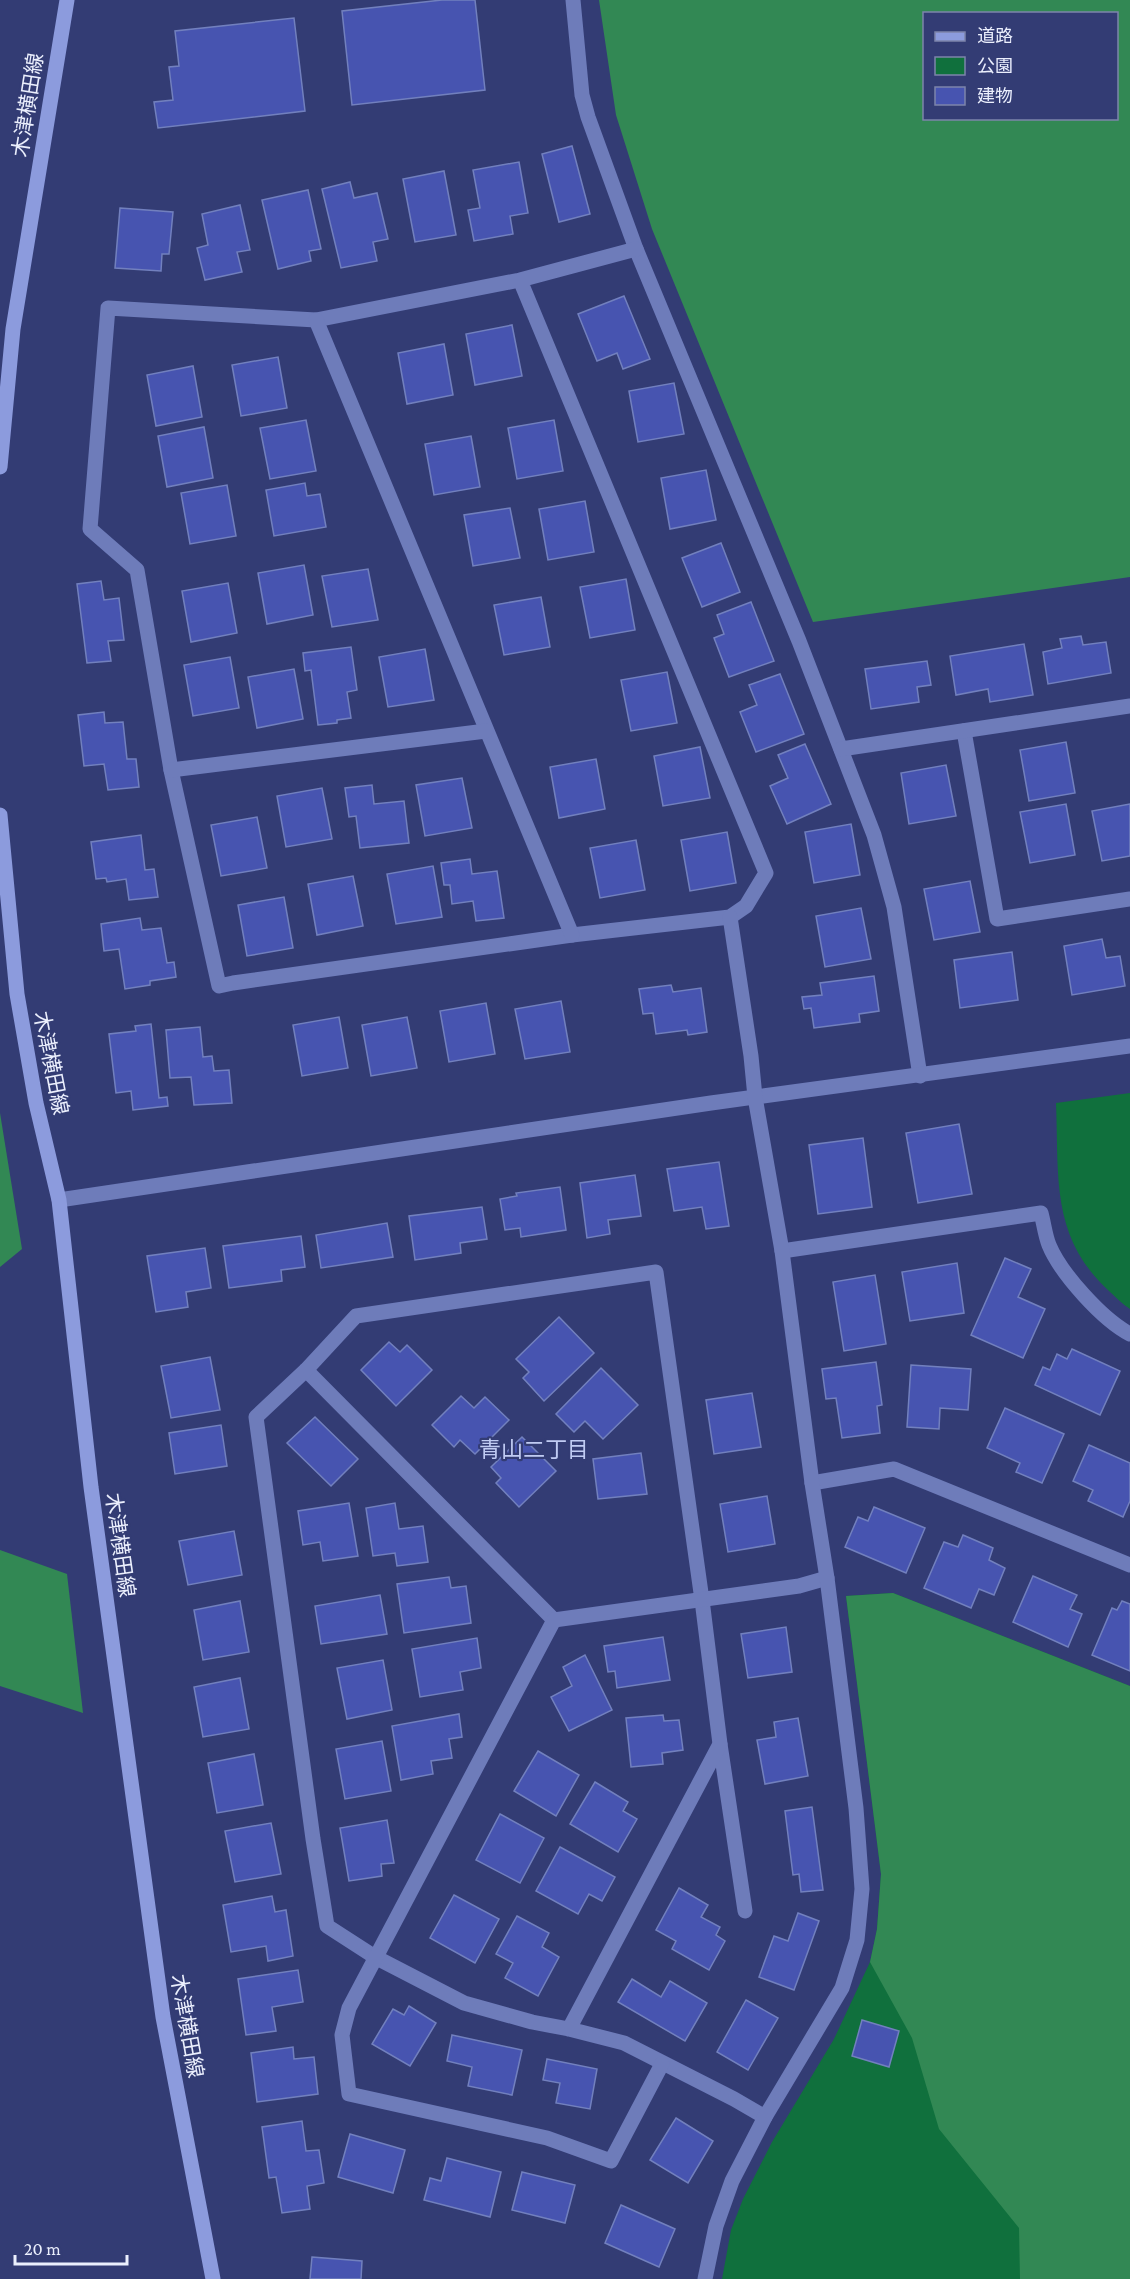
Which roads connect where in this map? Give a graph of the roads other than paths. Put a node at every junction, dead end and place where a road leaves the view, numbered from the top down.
1 (67, 0) edge
2 (573, 0) edge
3 (636, 249) junction
4 (520, 280) junction
5 (316, 320) junction
6 (0, 467) edge
7 (1130, 706) edge
8 (486, 731) junction
9 (964, 731) junction
10 (841, 749) junction
11 (171, 770) junction
12 (0, 815) edge
13 (1130, 899) edge
14 (730, 917) junction
15 (572, 935) junction
16 (1130, 1046) edge
17 (920, 1076) junction
18 (755, 1097) junction
19 (59, 1200) junction
20 (782, 1251) junction
21 (1130, 1334) edge
22 (306, 1370) junction
23 (812, 1483) junction
24 (1130, 1565) edge
25 (827, 1578) junction
26 (702, 1600) junction
27 (554, 1620) junction
28 (720, 1744) junction
29 (745, 1911) dead end
30 (375, 1957) junction
31 (569, 2029) junction
32 (662, 2064) junction
33 (765, 2117) junction
34 (213, 2279) edge
35 (705, 2279) edge

1 - 6 main road, 木津横田線
2 - 3 street
3 - 4 street
3 - 10 street
4 - 5 street
4 - 14 street
5 - 8 street
5 - 11 street
7 - 9 street
8 - 11 street
8 - 15 street
9 - 10 street
9 - 13 street
10 - 17 street
11 - 15 street
12 - 19 main road, 木津横田線
14 - 15 street
14 - 18 street
16 - 17 street
17 - 18 street
18 - 19 street
18 - 20 street
19 - 34 main road, 木津横田線
20 - 21 street
20 - 23 street
22 - 26 street
22 - 27 street
22 - 30 street
23 - 24 street
23 - 25 street
25 - 26 street
25 - 33 street
26 - 27 street
26 - 28 street
27 - 30 street
28 - 29 street
28 - 31 street
30 - 31 street
30 - 32 street
31 - 32 street
32 - 33 street
33 - 35 street

